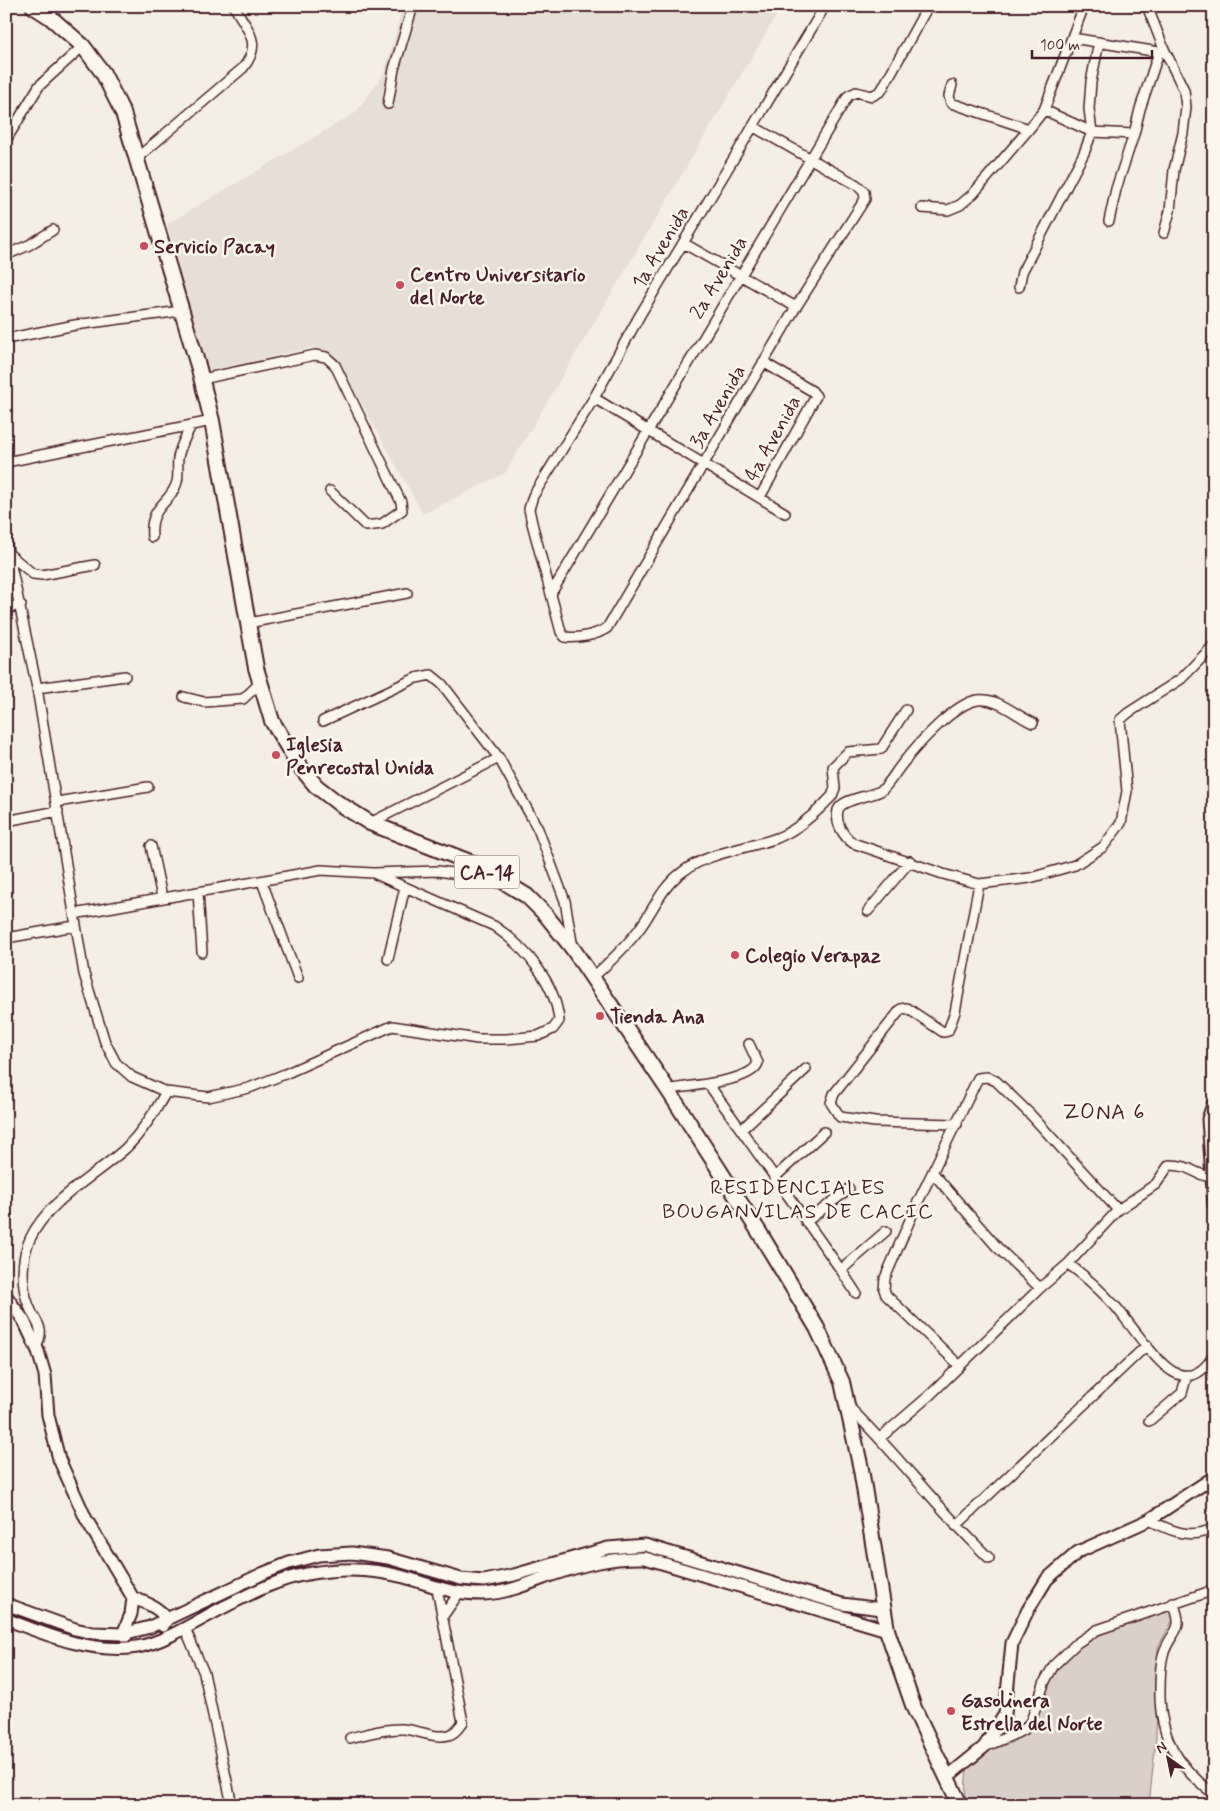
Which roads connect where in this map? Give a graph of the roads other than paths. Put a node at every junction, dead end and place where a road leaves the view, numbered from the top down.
1 (33, 6) edge
2 (234, 6) edge
3 (414, 6) edge
4 (825, 6) edge
5 (928, 6) edge
6 (1084, 6) edge
7 (1148, 6) edge
8 (1072, 38) junction
9 (1098, 42) junction
10 (83, 46) junction
11 (1162, 50) junction
12 (952, 85) dead end
13 (388, 104) dead end
14 (1044, 110) junction
15 (754, 127) junction
16 (1029, 129) junction
17 (1092, 132) junction
18 (1134, 134) junction
19 (6, 140) edge
20 (810, 157) junction
21 (137, 158) junction
22 (922, 208) dead end
23 (1109, 221) dead end
24 (53, 230) dead end
25 (1164, 233) dead end
26 (683, 243) junction
27 (6, 255) edge
28 (739, 276) junction
29 (1020, 287) dead end
30 (796, 307) junction
31 (181, 311) junction
32 (6, 339) edge
33 (763, 362) junction
34 (202, 379) junction
35 (594, 398) junction
36 (212, 421) junction
37 (191, 426) junction
38 (648, 432) junction
39 (6, 462) edge
40 (704, 463) junction
41 (330, 491) dead end
42 (760, 497) junction
43 (784, 513) dead end
44 (152, 537) dead end
45 (6, 542) edge
46 (9, 554) junction
47 (95, 565) dead end
48 (552, 592) junction
49 (407, 594) dead end
50 (21, 605) junction
51 (6, 608) edge
52 (248, 622) junction
53 (1214, 645) edge
54 (126, 676) dead end
55 (260, 683) junction
56 (37, 688) junction
57 (184, 697) dead end
58 (906, 710) dead end
59 (323, 721) dead end
60 (1033, 723) dead end
61 (499, 758) junction
62 (148, 787) dead end
63 (57, 806) junction
64 (6, 821) edge
65 (370, 822) junction
66 (151, 846) dead end
67 (910, 861) junction
68 (373, 873) junction
69 (262, 882) junction
70 (979, 884) junction
71 (405, 887) junction
72 (510, 887) junction
73 (198, 892) junction
74 (162, 897) junction
75 (868, 911) dead end
76 (74, 914) junction
77 (75, 926) junction
78 (6, 938) edge
79 (573, 948) junction
80 (202, 952) dead end
81 (388, 959) dead end
82 (298, 978) dead end
83 (592, 978) junction
84 (749, 1044) dead end
85 (806, 1069) dead end
86 (709, 1085) junction
87 (668, 1090) junction
88 (166, 1092) junction
89 (1214, 1102) edge
90 (957, 1124) junction
91 (741, 1130) junction
92 (824, 1132) dead end
93 (933, 1173) junction
94 (1211, 1177) junction
95 (774, 1178) junction
96 (849, 1189) dead end
97 (1214, 1205) edge
98 (1118, 1210) junction
99 (806, 1222) junction
100 (886, 1231) dead end
101 (1068, 1264) junction
102 (841, 1270) junction
103 (1040, 1288) junction
104 (856, 1293) dead end
105 (6, 1296) edge
106 (1147, 1345) junction
107 (36, 1348) junction
108 (1214, 1353) edge
109 (960, 1366) junction
110 (1187, 1374) junction
111 (848, 1406) junction
112 (1149, 1421) dead end
113 (880, 1438) junction
114 (1214, 1477) edge
115 (1149, 1520) junction
116 (956, 1526) junction
117 (1214, 1528) edge
118 (989, 1558) dead end
119 (437, 1589) junction
120 (1214, 1590) edge
121 (459, 1593) junction
122 (133, 1598) junction
123 (1173, 1603) junction
124 (6, 1604) edge
125 (882, 1609) junction
126 (443, 1616) junction
127 (6, 1619) edge
128 (167, 1619) junction
129 (185, 1628) junction
130 (887, 1630) junction
131 (123, 1634) junction
132 (153, 1642) junction
133 (138, 1647) junction
134 (350, 1738) dead end
135 (984, 1747) junction
136 (946, 1778) junction
137 (1214, 1794) edge
138 (232, 1805) edge
139 (960, 1805) edge

1 - 10 highway, CA-14
2 - 21 street
3 - 13 street
4 - 15 street, 1a Avenida
5 - 20 street, 2a Avenida
6 - 8 street
7 - 11 street
8 - 9 street
8 - 14 street
9 - 11 street
9 - 17 street
10 - 19 street
10 - 21 highway, CA-14
11 - 18 street
11 - 25 street
12 - 16 street
14 - 16 street
14 - 17 street
15 - 20 street
15 - 26 street, 1a Avenida
16 - 22 street
17 - 18 street
17 - 29 street
18 - 23 street
20 - 28 street, 2a Avenida
20 - 30 street, 3a Avenida
21 - 31 highway, CA-14
24 - 27 street
26 - 28 street
26 - 35 street, 1a Avenida
28 - 30 street
28 - 38 street, 2a Avenida
30 - 33 street, 3a Avenida
31 - 32 street
31 - 34 highway, CA-14
33 - 40 street, 3a Avenida
33 - 42 street, 4a Avenida
34 - 36 highway, CA-14
34 - 41 street
35 - 38 street
35 - 48 street, 1a Avenida
36 - 37 street
36 - 52 highway, CA-14
37 - 39 street
37 - 44 street
38 - 40 street
38 - 48 street, 2a Avenida
40 - 42 street
40 - 48 street, 3a Avenida
42 - 43 street
45 - 46 street
46 - 47 street
46 - 50 street
49 - 52 street
50 - 51 street
50 - 56 street
52 - 55 highway, CA-14
53 - 70 street
54 - 56 street
55 - 57 street
55 - 65 highway, CA-14
56 - 63 street
58 - 83 street
59 - 61 street
60 - 67 street
61 - 65 street
61 - 79 street
62 - 63 street
63 - 64 street
63 - 76 street
65 - 72 highway, CA-14
66 - 74 street
67 - 70 street
67 - 75 street
68 - 69 street
68 - 71 street
68 - 72 street
69 - 73 street
69 - 82 street
70 - 90 street
71 - 81 street
71 - 88 street
72 - 79 highway, CA-14
73 - 74 street
73 - 80 street
74 - 76 street
76 - 77 street
77 - 78 street
77 - 88 street
79 - 83 highway, CA-14
83 - 87 highway, CA-14
84 - 86 street
85 - 91 street
86 - 87 street
86 - 91 street
87 - 111 highway, CA-14
88 - 107 street
89 - 94 street
90 - 93 street
90 - 98 street
91 - 95 street
92 - 95 street
93 - 103 street
93 - 109 street
94 - 97 street
94 - 98 street
95 - 99 street
96 - 99 street
98 - 101 street
99 - 102 street
100 - 102 street
101 - 103 street
101 - 106 street
102 - 104 street
103 - 109 street
105 - 107 street
106 - 110 street
106 - 116 street
107 - 122 street
108 - 110 street
109 - 113 street
110 - 112 street
111 - 113 street
111 - 125 highway, CA-14
113 - 116 street
114 - 115 street
115 - 117 street
115 - 135 street
116 - 118 street
119 - 121 street
119 - 126 street
119 - 129 street
120 - 123 street
121 - 126 street
121 - 130 street
122 - 128 street
122 - 131 street
123 - 135 street
123 - 137 street
124 - 131 street
125 - 128 street
125 - 130 highway, CA-14
126 - 134 street
127 - 133 street
128 - 131 street
128 - 132 street
129 - 132 street
129 - 138 street
130 - 136 highway, CA-14
131 - 133 street
132 - 133 street
135 - 136 street
136 - 139 highway, CA-14

